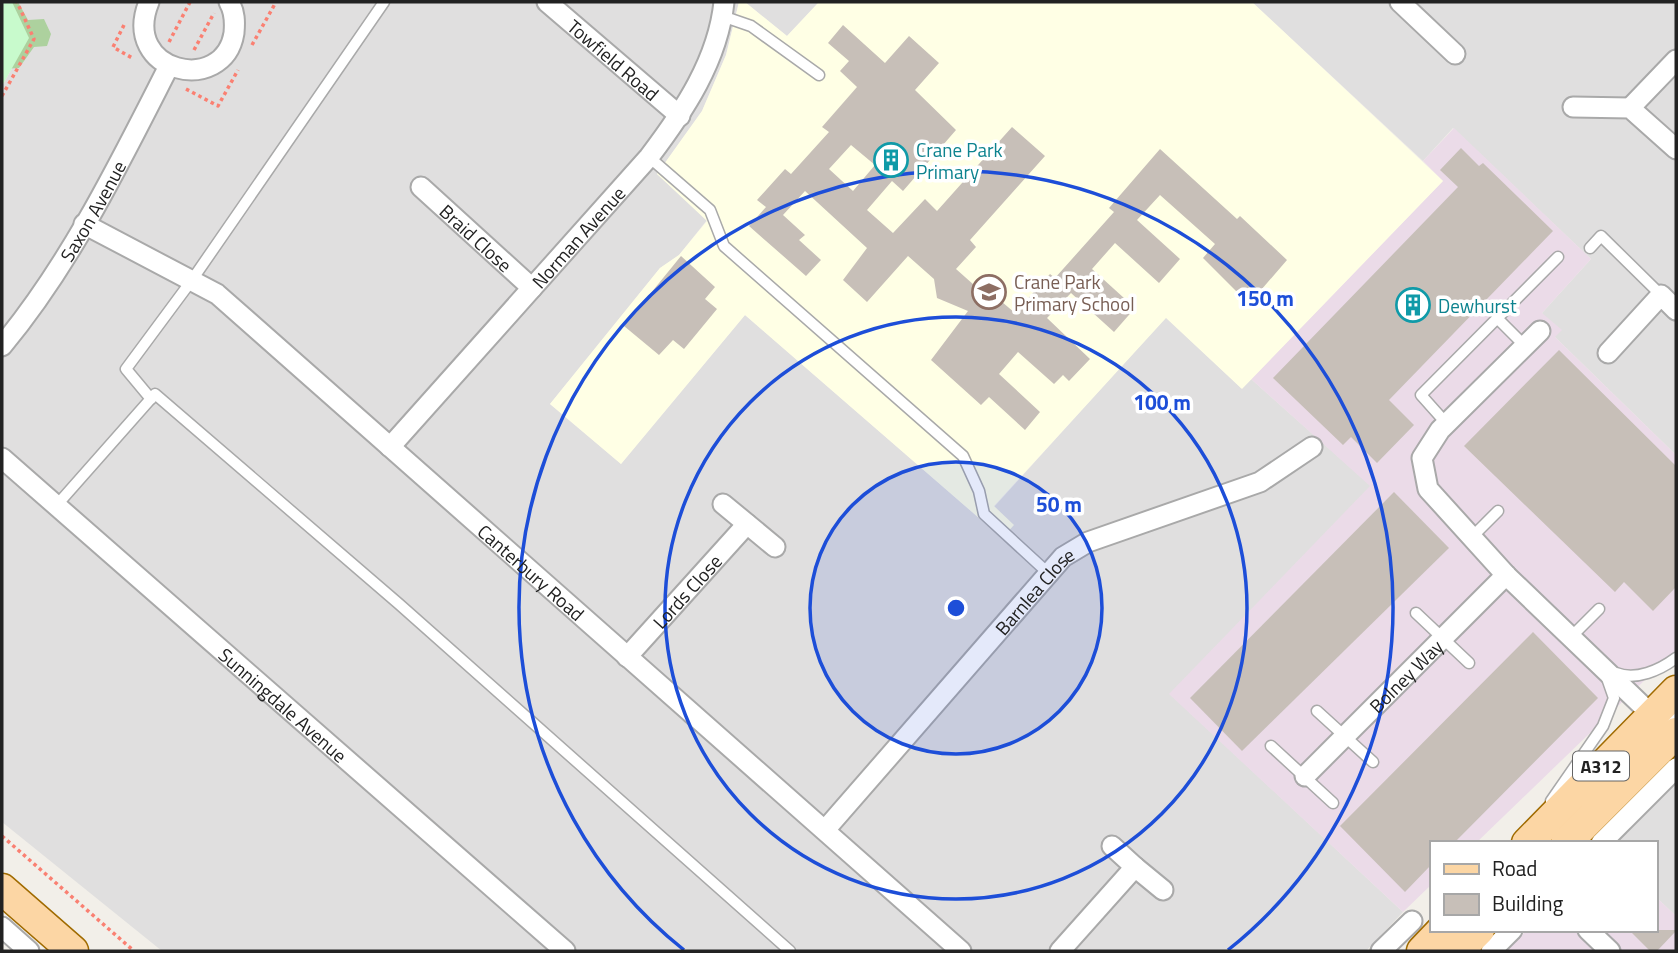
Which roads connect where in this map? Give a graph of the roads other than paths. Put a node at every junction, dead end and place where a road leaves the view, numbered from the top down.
1 (149, 2) edge
2 (229, 2) edge
3 (384, 2) edge
4 (547, 2) edge
5 (1400, 2) edge
6 (723, 9) edge
7 (1455, 54) dead end
8 (1676, 60) edge
9 (171, 65) junction
10 (819, 75) dead end
11 (1573, 107) dead end
12 (1630, 108) junction
13 (680, 116) junction
14 (1676, 149) edge
15 (649, 157) junction
16 (421, 187) dead end
17 (84, 223) junction
18 (1590, 248) dead end
19 (1558, 257) dead end
20 (192, 281) junction
21 (532, 288) junction
22 (1661, 295) junction
23 (1676, 310) edge
24 (1497, 318) junction
25 (1540, 331) dead end
26 (2, 346) edge
27 (1525, 346) junction
28 (1608, 353) dead end
29 (151, 399) junction
30 (1447, 423) junction
31 (390, 447) junction
32 (1312, 447) dead end
33 (2, 458) edge
34 (723, 504) dead end
35 (56, 506) junction
36 (1499, 511) dead end
37 (747, 524) junction
38 (1472, 537) junction
39 (775, 547) dead end
40 (1047, 572) junction
41 (1506, 575) junction
42 (1599, 609) dead end
43 (1416, 613) dead end
44 (1571, 637) junction
45 (1442, 639) junction
46 (627, 657) junction
47 (1676, 657) edge
48 (1469, 663) dead end
49 (1603, 668) junction
50 (1676, 691) edge
51 (1317, 711) dead end
52 (1664, 714) edge
53 (1344, 736) junction
54 (1271, 746) dead end
55 (1670, 751) edge
56 (1373, 762) dead end
57 (1305, 776) junction
58 (1333, 803) dead end
59 (825, 830) junction
60 (1526, 841) edge
61 (1527, 841) edge
62 (1568, 841) edge
63 (1602, 841) edge
64 (1112, 846) dead end
65 (1135, 867) junction
66 (2, 889) edge
67 (1163, 890) dead end
68 (1412, 921) dead end
69 (2, 927) edge
70 (1441, 932) edge
71 (1477, 932) edge
72 (1510, 932) edge
73 (1590, 932) edge
74 (29, 951) edge
75 (73, 951) edge
76 (565, 951) edge
77 (790, 951) edge
78 (961, 951) edge
79 (1060, 951) edge
80 (1381, 951) edge
81 (1422, 951) edge
82 (1458, 951) edge
83 (1490, 951) edge
84 (1610, 951) edge

1 - 9 street
2 - 9 street
3 - 20 lane
4 - 13 street, Towfield Road
5 - 7 street
6 - 10 lane
6 - 13 street, Norman Avenue
8 - 12 street
9 - 17 street, Saxon Avenue
11 - 12 street
12 - 14 street
13 - 15 street, Norman Avenue
15 - 21 street, Norman Avenue
15 - 40 lane
16 - 21 street, Braid Close
17 - 20 street, Canterbury Road
17 - 26 street, Saxon Avenue
18 - 22 lane
19 - 24 lane
20 - 29 lane
20 - 31 street, Canterbury Road
21 - 31 street, Norman Avenue
22 - 23 street
22 - 28 street
24 - 27 lane
24 - 30 lane
25 - 27 street
27 - 30 street
29 - 35 lane
29 - 77 lane
30 - 38 street
31 - 46 street, Canterbury Road
32 - 40 street, Barnlea Close
33 - 35 street, Sunningdale Avenue
34 - 37 street
35 - 76 street, Sunningdale Avenue
36 - 38 lane
37 - 39 street
37 - 46 street, Lords Close
38 - 41 street
40 - 59 street, Barnlea Close
41 - 44 street
41 - 45 street, Bolney Way
42 - 44 lane
43 - 45 lane
44 - 49 street
45 - 48 lane
45 - 53 street, Bolney Way
46 - 59 street, Canterbury Road
47 - 49 lane
49 - 52 street
49 - 60 lane
50 - 52 main road, A312
51 - 53 lane
52 - 55 street
52 - 61 main road, A312
53 - 56 lane
53 - 57 street, Bolney Way
54 - 57 lane
55 - 62 main road, A312
55 - 63 street
57 - 58 lane
59 - 78 street, Canterbury Road
64 - 65 street
65 - 67 street
65 - 79 street
66 - 75 main road
68 - 80 street
69 - 74 street
70 - 81 main road
71 - 82 main road
72 - 83 street
73 - 84 street

